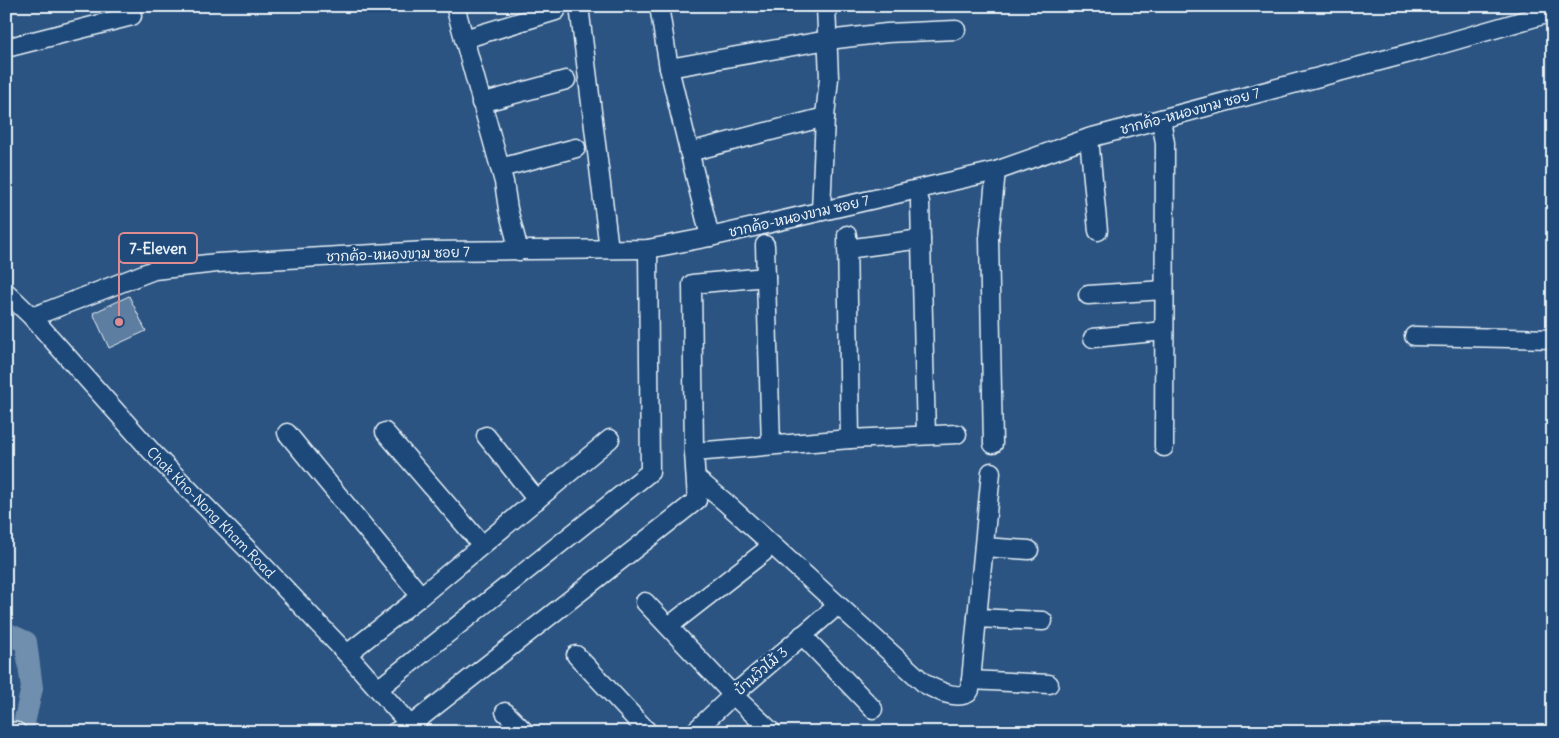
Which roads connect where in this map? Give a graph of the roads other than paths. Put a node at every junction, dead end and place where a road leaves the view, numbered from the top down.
1 (455, 6) edge
2 (580, 6) edge
3 (659, 6) edge
4 (826, 6) edge
5 (556, 11) dead end
6 (1553, 12) edge
7 (132, 16) dead end
8 (956, 30) dead end
9 (464, 39) junction
10 (828, 40) junction
11 (6, 48) edge
12 (669, 68) junction
13 (566, 80) dead end
14 (481, 103) junction
15 (825, 117) junction
16 (1161, 119) junction
17 (1089, 138) junction
18 (576, 148) dead end
19 (689, 152) junction
20 (996, 171) junction
21 (502, 175) junction
22 (920, 202) dead end
23 (821, 211) junction
24 (1098, 231) dead end
25 (710, 237) junction
26 (921, 239) junction
27 (765, 245) dead end
28 (609, 249) junction
29 (648, 249) junction
30 (524, 251) junction
31 (766, 277) junction
32 (1164, 290) junction
33 (6, 292) edge
34 (1088, 295) dead end
35 (32, 317) junction
36 (1164, 331) junction
37 (1414, 336) dead end
38 (1093, 338) dead end
39 (1553, 339) edge
40 (385, 432) dead end
41 (286, 433) dead end
42 (957, 434) dead end
43 (486, 436) dead end
44 (926, 436) junction
45 (610, 439) dead end
46 (850, 439) junction
47 (993, 444) dead end
48 (772, 445) junction
49 (1164, 447) dead end
50 (694, 452) junction
51 (991, 472) dead end
52 (696, 478) junction
53 (537, 500) junction
54 (482, 545) junction
55 (984, 547) junction
56 (1029, 550) dead end
57 (764, 552) dead end
58 (420, 596) junction
59 (645, 602) dead end
60 (830, 612) dead end
61 (977, 618) junction
62 (1043, 621) dead end
63 (669, 626) junction
64 (802, 635) junction
65 (347, 654) junction
66 (576, 655) dead end
67 (971, 680) junction
68 (1049, 684) dead end
69 (378, 689) junction
70 (733, 695) junction
71 (873, 709) dead end
72 (505, 712) dead end
73 (407, 730) edge
74 (6, 731) edge
75 (11, 732) edge
76 (17, 732) edge
77 (525, 732) edge
78 (648, 732) edge
79 (694, 732) edge
80 (772, 732) edge

1 - 9 street
2 - 28 street
3 - 12 street
4 - 10 street
5 - 9 street
6 - 16 street, ชากค้อ-หนองขาม ซอย 7
7 - 11 street
8 - 10 street
9 - 14 street
10 - 12 street
10 - 15 street
12 - 19 street
13 - 14 street
14 - 21 street
15 - 19 street
15 - 23 street
16 - 17 street, ชากค้อ-หนองขาม ซอย 7
16 - 32 street
17 - 20 street, ชากค้อ-หนองขาม ซอย 7
17 - 24 street
18 - 21 street
19 - 25 street
20 - 23 street, ชากค้อ-หนองขาม ซอย 7
20 - 47 street
21 - 30 street
22 - 26 street
23 - 25 street, ชากค้อ-หนองขาม ซอย 7
25 - 29 street, ชากค้อ-หนองขาม ซอย 7
26 - 44 street
26 - 46 street
27 - 31 street
28 - 29 street, ชากค้อ-หนองขาม ซอย 7
28 - 30 street, ชากค้อ-หนองขาม ซอย 7
29 - 69 street
30 - 35 street, ชากค้อ-หนองขาม ซอย 7
31 - 48 street
31 - 50 street
32 - 34 street
32 - 36 street
33 - 35 street, Chak Kho-Nong Kham Road
35 - 65 street, Chak Kho-Nong Kham Road
36 - 38 street
36 - 49 street
37 - 39 street
40 - 54 street
41 - 58 street
42 - 44 street
43 - 53 street
44 - 46 street
45 - 53 street
46 - 48 street
48 - 50 street
50 - 52 street
51 - 55 street
52 - 67 street
52 - 73 street
53 - 54 street
54 - 58 street
55 - 56 street
55 - 61 street
57 - 63 street
58 - 65 street
59 - 63 street
60 - 64 street, บ้านวิวไม้ 3
61 - 62 street
61 - 67 street
63 - 70 street
64 - 70 street, บ้านวิวไม้ 3
64 - 71 street
65 - 69 street, Chak Kho-Nong Kham Road
66 - 78 street
67 - 68 street
69 - 73 street, Chak Kho-Nong Kham Road
70 - 79 street, บ้านวิวไม้ 3
70 - 80 street
72 - 77 street
74 - 75 street
75 - 76 street

